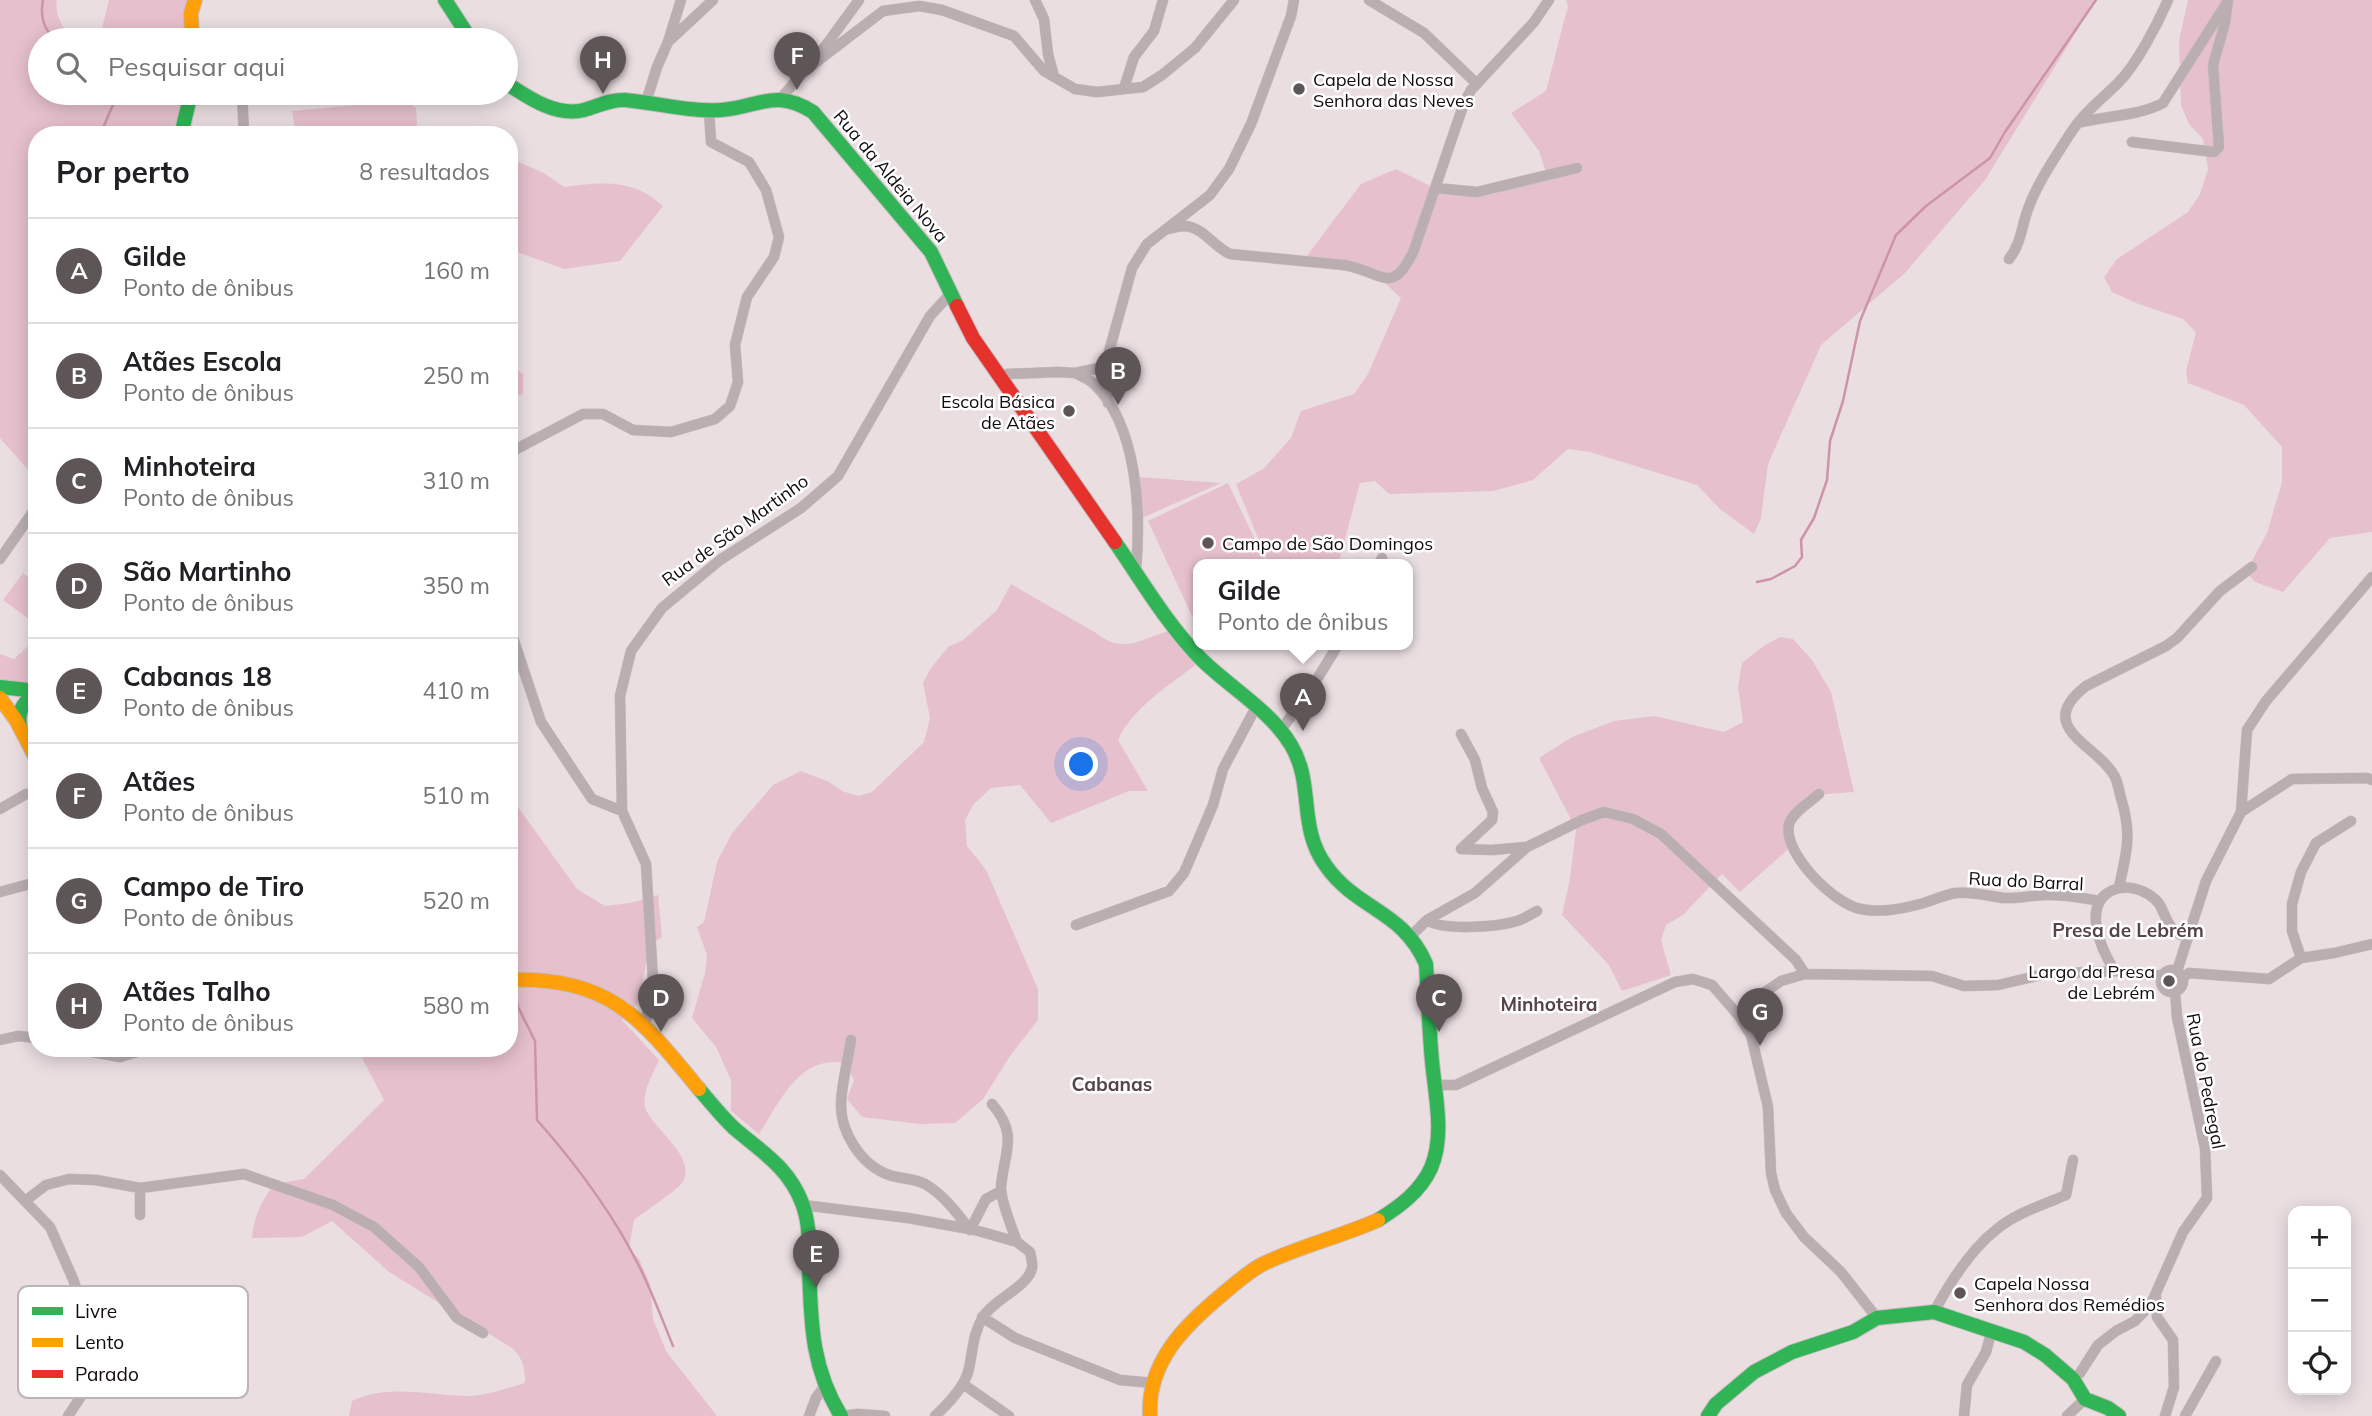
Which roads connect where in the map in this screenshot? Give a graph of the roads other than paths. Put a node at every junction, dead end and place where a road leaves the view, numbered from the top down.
1 (195, 0) edge
2 (445, 0) edge
3 (681, 0) edge
4 (713, 0) edge
5 (859, 0) edge
6 (1035, 0) edge
7 (1163, 0) edge
8 (1234, 0) edge
9 (1294, 0) edge
10 (1369, 0) edge
11 (1549, 0) edge
12 (2168, 0) edge
13 (2228, 0) edge
14 (192, 28) edge
15 (463, 28) edge
16 (668, 42) junction
17 (802, 73) junction
18 (1054, 77) junction
19 (1477, 84) junction
20 (1124, 88) junction
21 (518, 90) edge
22 (781, 98) junction
23 (646, 102) junction
24 (188, 105) edge
25 (243, 105) edge
26 (709, 110) junction
27 (2078, 123) junction
28 (183, 126) edge
29 (244, 126) edge
30 (2132, 142) dead end
31 (1577, 168) dead end
32 (1436, 188) junction
33 (1168, 229) junction
34 (2009, 259) dead end
35 (951, 293) junction
36 (1098, 376) junction
37 (1001, 379) junction
38 (518, 448) edge
39 (28, 519) edge
40 (0, 559) edge
41 (2252, 567) dead end
42 (1136, 569) junction
43 (2372, 577) edge
44 (1335, 650) edge
45 (518, 652) edge
46 (16, 697) edge
47 (1256, 707) junction
48 (1281, 730) junction
49 (1461, 734) dead end
50 (28, 742) edge
51 (2372, 780) edge
52 (26, 794) dead end
53 (1819, 794) dead end
54 (0, 809) edge
55 (622, 811) junction
56 (2241, 812) junction
57 (2351, 821) dead end
58 (1527, 847) junction
59 (28, 884) edge
60 (2119, 887) junction
61 (0, 892) edge
62 (2100, 901) junction
63 (1537, 911) dead end
64 (1427, 920) junction
65 (1076, 925) dead end
66 (2189, 934) junction
67 (1412, 935) junction
68 (2372, 944) edge
69 (2301, 958) junction
70 (2115, 971) junction
71 (1805, 975) junction
72 (2180, 975) junction
73 (2163, 976) junction
74 (518, 980) edge
75 (2175, 991) junction
76 (645, 1026) junction
77 (1751, 1035) junction
78 (28, 1037) edge
79 (0, 1040) edge
80 (851, 1040) dead end
81 (1434, 1085) junction
82 (992, 1104) dead end
83 (2073, 1160) dead end
84 (0, 1175) edge
85 (140, 1188) junction
86 (1001, 1191) junction
87 (25, 1201) junction
88 (803, 1205) junction
89 (141, 1215) dead end
90 (970, 1230) junction
91 (1017, 1242) junction
92 (75, 1286) edge
93 (2156, 1293) junction
94 (1934, 1312) junction
95 (982, 1317) junction
96 (1877, 1318) junction
97 (483, 1333) dead end
98 (1991, 1333) junction
99 (2217, 1362) dead end
100 (2073, 1379) junction
101 (1153, 1383) junction
102 (963, 1384) junction
103 (823, 1388) junction
104 (80, 1398) edge
105 (2085, 1399) junction
106 (68, 1416) edge
107 (809, 1416) edge
108 (841, 1416) edge
109 (885, 1416) edge
110 (935, 1416) edge
111 (1009, 1416) edge
112 (1150, 1416) edge
113 (1708, 1416) edge
114 (1965, 1416) edge
115 (2067, 1416) edge
116 (2119, 1416) edge
117 (2165, 1416) edge
118 (2185, 1416) edge

1 - 14 street
2 - 15 street
3 - 16 street
4 - 16 street
5 - 17 street
6 - 18 street
7 - 20 street
8 - 20 street
9 - 33 street
10 - 19 street
11 - 19 street
12 - 27 street
13 - 27 street
13 - 30 street
16 - 23 street
17 - 18 street
17 - 22 street
18 - 20 street
19 - 32 street
21 - 23 street
22 - 26 street
22 - 35 street, Rua da Aldeia Nova
23 - 26 street
24 - 28 street
25 - 29 street
26 - 38 street
27 - 34 street
31 - 32 street
32 - 33 street
33 - 36 street
35 - 37 street, Rua da Aldeia Nova
35 - 55 street, Rua de São Martinho
36 - 37 street
36 - 42 street
37 - 42 street, Rua da Aldeia Nova
39 - 40 street
41 - 60 street
42 - 47 street, Rua da Aldeia Nova
43 - 56 street
44 - 48 street
45 - 55 street
46 - 50 street
47 - 48 street, Rua da Aldeia Nova
47 - 65 street
48 - 67 street
49 - 58 street
51 - 56 street
52 - 54 street
53 - 62 street, Rua do Barral
55 - 76 street, Rua de São Martinho
56 - 66 street
57 - 69 street
58 - 64 street
58 - 71 street
59 - 61 street
60 - 62 street
60 - 66 street
62 - 70 street
63 - 64 street
64 - 67 street
66 - 72 street
67 - 81 street
68 - 69 street
69 - 72 street
70 - 71 street
70 - 73 street
71 - 77 street
72 - 73 street
72 - 75 street
73 - 75 street
74 - 76 street
75 - 93 street, Rua do Pedregal
76 - 88 street
77 - 81 street
77 - 96 street
78 - 79 street
80 - 90 street
81 - 101 street
82 - 86 street
83 - 94 street
84 - 87 street
85 - 87 street
85 - 89 street
85 - 97 street
86 - 90 street
86 - 91 street
87 - 92 street
88 - 90 street
88 - 103 street
90 - 91 street
91 - 95 street
93 - 100 street, Rua do Pedregal
93 - 117 street
94 - 96 street
94 - 98 street
95 - 101 street
95 - 102 street
96 - 113 street
98 - 100 street
98 - 114 street
99 - 118 street
100 - 105 street
101 - 112 street
102 - 110 street
102 - 111 street
103 - 107 street
103 - 108 street
104 - 106 street
105 - 115 street
105 - 116 street
108 - 109 street

